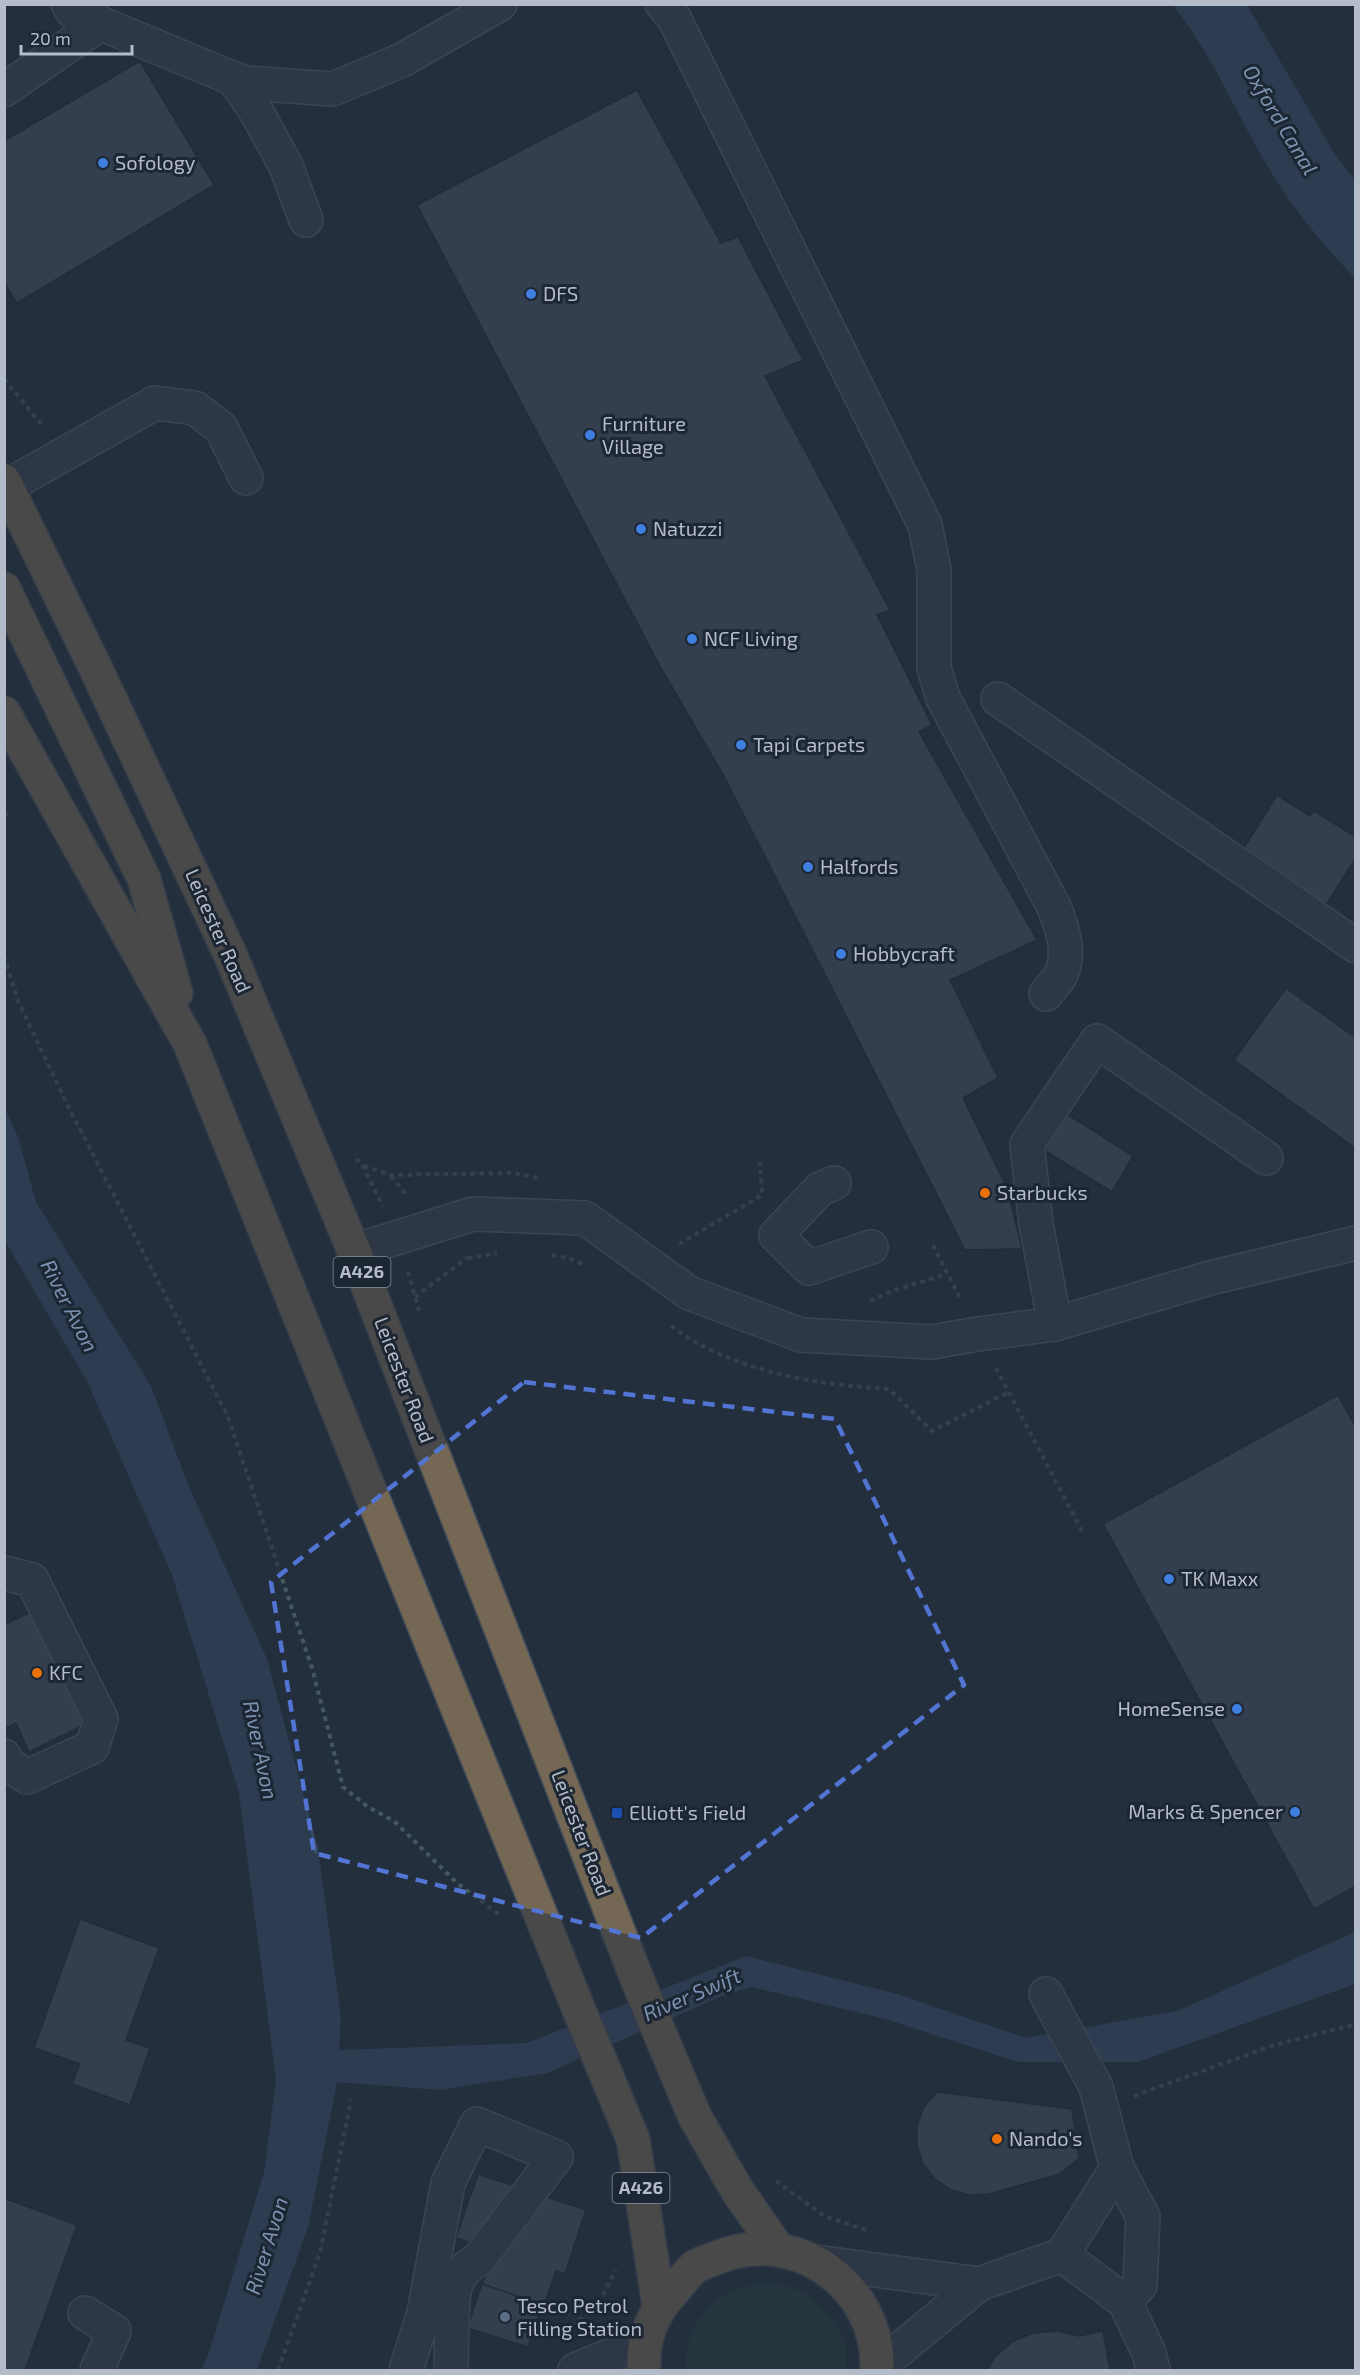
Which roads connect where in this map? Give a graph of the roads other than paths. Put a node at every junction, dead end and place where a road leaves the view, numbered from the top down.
1 (68, 4) edge
2 (500, 4) edge
3 (662, 4) edge
4 (101, 23) junction
5 (234, 80) junction
6 (4, 90) edge
7 (306, 220) dead end
8 (246, 478) dead end
9 (5, 487) edge
10 (4, 589) edge
11 (998, 699) dead end
12 (4, 713) edge
13 (1356, 946) edge
14 (1046, 994) dead end
15 (190, 1044) junction
16 (1266, 1158) dead end
17 (834, 1183) dead end
18 (1356, 1243) edge
19 (871, 1247) dead end
20 (354, 1251) junction
21 (1055, 1324) junction
22 (4, 1573) edge
23 (4, 1756) edge
24 (1053, 2008) dead end
25 (1117, 2168) junction
26 (778, 2248) junction
27 (1062, 2255) junction
28 (816, 2262) junction
29 (979, 2284) junction
30 (1125, 2302) junction
31 (659, 2306) junction
32 (85, 2313) dead end
33 (645, 2356) edge
34 (877, 2369) edge
35 (97, 2370) edge
36 (406, 2370) edge
37 (451, 2370) edge
38 (575, 2370) edge
39 (1153, 2370) edge

1 - 4 street
2 - 5 street
3 - 14 street
4 - 5 street
4 - 6 street
5 - 7 street
8 - 9 street
9 - 20 highway, Leicester Road / A426
10 - 15 highway
11 - 13 street
12 - 15 highway, A426
15 - 31 highway, A426
16 - 21 street
17 - 19 street
18 - 21 street
20 - 21 street
20 - 26 highway, Leicester Road / A426
22 - 23 street
24 - 25 street
25 - 27 street
25 - 30 street
26 - 28 highway
26 - 31 highway
27 - 29 street
27 - 30 street
28 - 29 street
28 - 34 highway
29 - 34 street
30 - 39 street
31 - 33 highway
32 - 35 street
33 - 38 street
36 - 37 street

